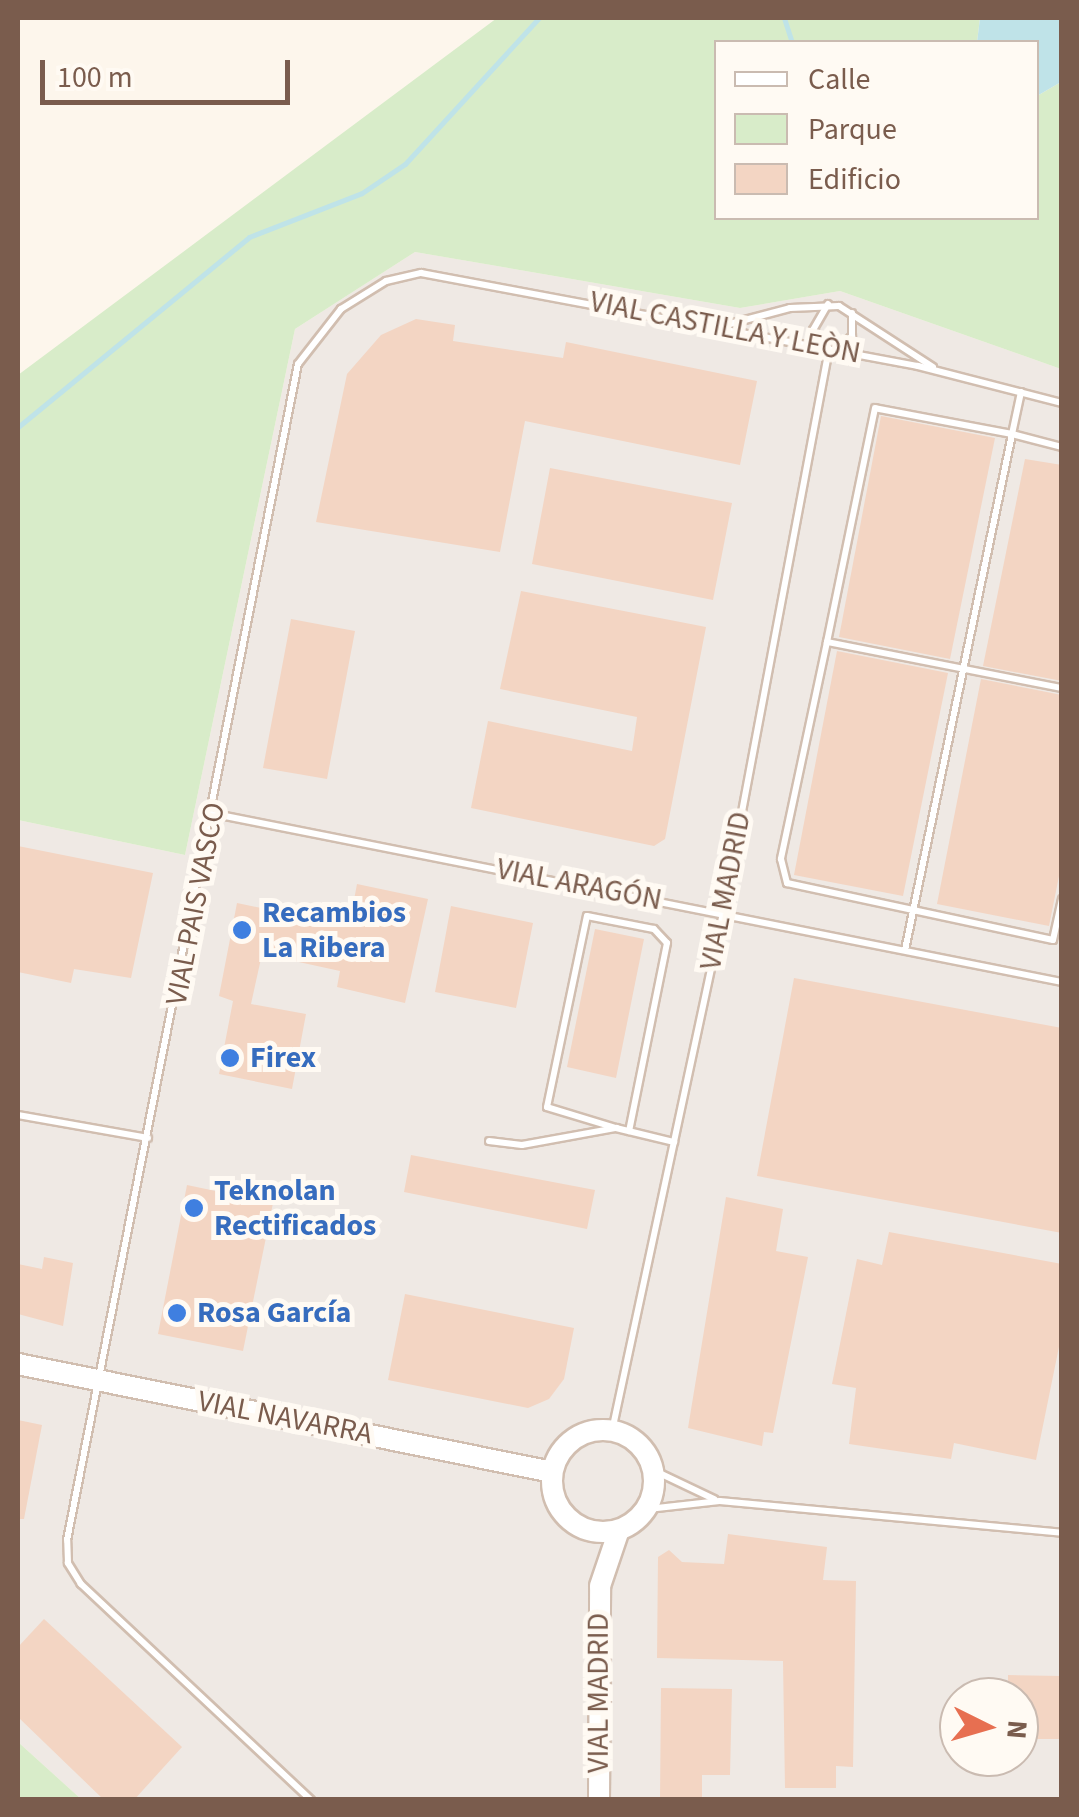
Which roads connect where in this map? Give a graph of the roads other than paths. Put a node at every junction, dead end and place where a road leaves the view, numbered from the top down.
1 (386, 281) joint
2 (830, 302) junction
3 (847, 308) junction
4 (714, 326) junction
5 (832, 350) junction
6 (938, 371) junction
7 (1022, 392) junction
8 (1062, 403) edge
9 (1012, 434) junction
10 (1062, 447) edge
11 (826, 642) junction
12 (963, 671) junction
13 (1062, 688) edge
14 (214, 814) junction
15 (1062, 899) edge
16 (914, 912) junction
17 (722, 913) junction
18 (905, 950) junction
19 (1062, 982) edge
20 (18, 1115) edge
21 (616, 1128) junction
22 (629, 1132) junction
23 (148, 1138) junction
24 (489, 1141) dead end
25 (674, 1142) junction
26 (18, 1364) edge
27 (99, 1381) junction
28 (612, 1430) junction
29 (653, 1470) junction
30 (552, 1472) junction
31 (720, 1502) junction
32 (648, 1509) junction
33 (576, 1524) junction
34 (619, 1530) junction
35 (1062, 1533) edge
36 (600, 1586) junction
37 (311, 1800) edge
38 (599, 1800) edge

1 - 4 lane, VIAL CASTILLA Y LEÒN
1 - 14 lane, VIAL PAIS VASCO
2 - 3 lane
2 - 4 lane
2 - 5 lane
3 - 5 lane
3 - 6 lane
4 - 5 lane, VIAL CASTILLA Y LEÒN
5 - 6 lane, VIAL CASTILLA Y LEÒN
5 - 17 lane, VIAL MADRID
6 - 7 lane, VIAL CASTILLA Y LEÒN
7 - 8 lane, VIAL CASTILLA Y LEÒN
7 - 9 lane
9 - 10 lane
9 - 11 lane
9 - 12 lane
11 - 12 lane
11 - 16 lane
12 - 13 lane
12 - 16 lane
14 - 17 lane, VIAL ARAGÓN
14 - 23 lane, VIAL PAIS VASCO
15 - 16 lane
16 - 18 lane
17 - 18 lane, VIAL ARAGÓN
17 - 25 lane, VIAL MADRID
18 - 19 lane, VIAL ARAGÓN
20 - 23 lane
21 - 22 lane
21 - 22 lane
21 - 24 lane
22 - 25 lane
23 - 27 lane, VIAL PAIS VASCO
25 - 28 lane, VIAL MADRID
26 - 27 street, VIAL NAVARRA
27 - 30 street, VIAL NAVARRA
27 - 37 lane, VIAL PAIS VASCO
28 - 29 street
28 - 30 street
29 - 31 lane
29 - 32 street
30 - 33 street
31 - 32 lane
31 - 35 lane
32 - 34 street
33 - 34 street
33 - 36 street, VIAL MADRID
34 - 36 street, VIAL MADRID
36 - 38 street, VIAL MADRID

